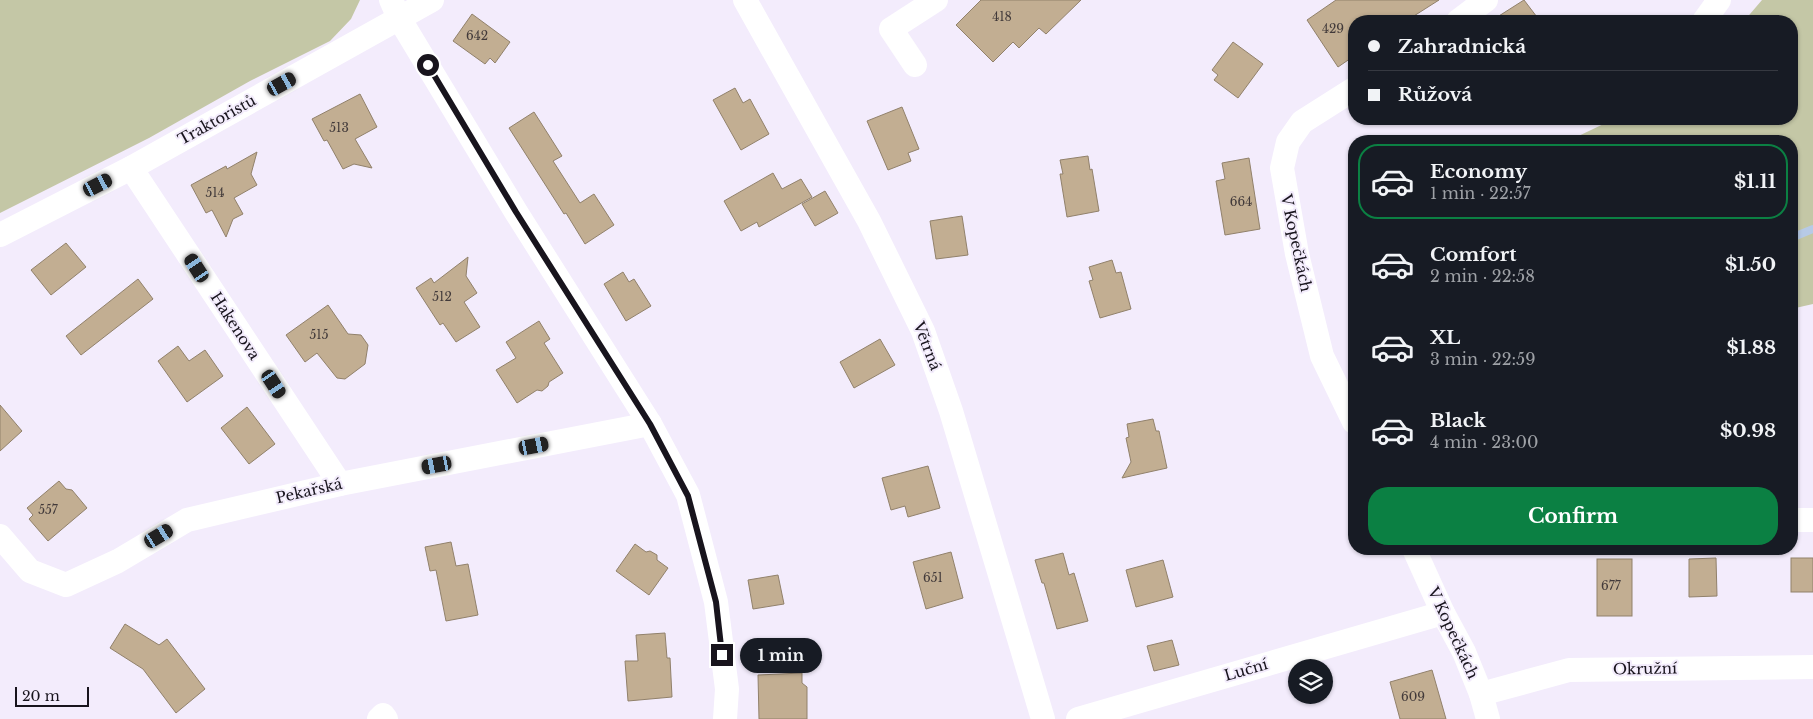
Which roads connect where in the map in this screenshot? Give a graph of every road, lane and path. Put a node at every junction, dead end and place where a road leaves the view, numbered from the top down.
1 (432, 0) edge
2 (744, 0) edge
3 (936, 0) edge
4 (1486, 0) edge
5 (1719, 0) edge
6 (395, 9) edge
7 (1466, 15) edge
8 (1708, 15) edge
9 (915, 65) dead end
10 (1348, 93) edge
11 (131, 168) junction
12 (0, 235) edge
13 (1348, 410) edge
14 (650, 424) junction
15 (340, 484) junction
16 (1798, 520) edge
17 (1813, 520) edge
18 (0, 536) edge
19 (1417, 555) edge
20 (1443, 613) junction
21 (1813, 667) edge
22 (1481, 694) junction
23 (1086, 718) edge
24 (725, 719) edge
25 (1043, 719) edge
26 (1488, 719) edge

1 - 6 street, Traktoristů
2 - 25 street, Větrná
3 - 9 street
4 - 7 street
5 - 8 street
6 - 11 street, Traktoristů
6 - 14 street
10 - 13 street, V Kopečkách
11 - 12 street, Traktoristů
11 - 15 street, Hakenova
14 - 15 street, Pekařská
14 - 24 street
15 - 18 street, Pekařská
16 - 17 street
19 - 20 street, V Kopečkách
20 - 22 street, V Kopečkách
20 - 23 street, Luční
21 - 22 street, Okružní
22 - 26 street, V Kopečkách

